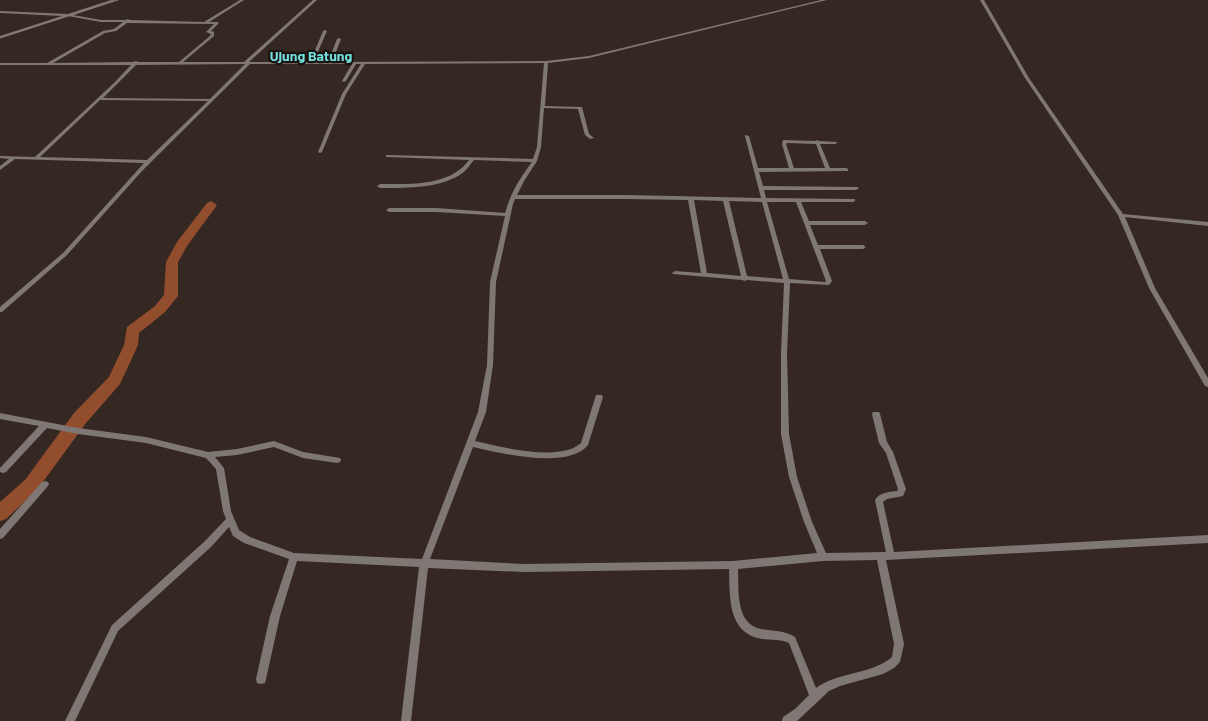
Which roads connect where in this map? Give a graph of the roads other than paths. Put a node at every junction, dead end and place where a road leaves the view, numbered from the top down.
1 (114, 0) edge
2 (242, 0) edge
3 (315, 0) edge
4 (825, 0) edge
5 (982, 0) edge
6 (0, 12) edge
7 (69, 14) junction
8 (128, 20) junction
9 (205, 22) junction
10 (324, 32) dead end
11 (0, 37) edge
12 (339, 39) dead end
13 (136, 62) junction
14 (319, 62) junction
15 (330, 62) junction
16 (546, 62) junction
17 (49, 63) junction
18 (180, 63) junction
19 (355, 63) junction
20 (364, 63) junction
21 (0, 64) edge
22 (247, 64) junction
23 (344, 81) dead end
24 (99, 99) junction
25 (211, 100) junction
26 (543, 106) junction
27 (747, 136) dead end
28 (592, 138) dead end
29 (816, 141) junction
30 (835, 143) dead end
31 (320, 152) dead end
32 (388, 156) dead end
33 (0, 157) edge
34 (14, 157) junction
35 (37, 157) junction
36 (472, 159) junction
37 (536, 161) junction
38 (148, 162) junction
39 (0, 168) edge
40 (756, 170) junction
41 (792, 170) junction
42 (828, 170) junction
43 (846, 170) dead end
44 (380, 186) dead end
45 (761, 188) junction
46 (856, 188) dead end
47 (513, 197) junction
48 (691, 199) junction
49 (726, 200) junction
50 (764, 200) junction
51 (798, 200) junction
52 (853, 200) dead end
53 (389, 210) dead end
54 (507, 215) junction
55 (1121, 215) junction
56 (807, 223) junction
57 (865, 223) dead end
58 (1208, 224) edge
59 (817, 247) junction
60 (862, 248) dead end
61 (675, 273) dead end
62 (704, 275) junction
63 (744, 279) junction
64 (787, 282) junction
65 (0, 310) edge
66 (1208, 384) edge
67 (599, 398) dead end
68 (876, 414) dead end
69 (0, 416) edge
70 (45, 425) junction
71 (471, 443) junction
72 (208, 455) junction
73 (337, 460) dead end
74 (1, 471) edge
75 (45, 484) dead end
76 (230, 521) junction
77 (0, 535) edge
78 (1208, 539) edge
79 (886, 556) junction
80 (294, 557) junction
81 (823, 557) junction
82 (424, 564) junction
83 (733, 566) junction
84 (261, 679) dead end
85 (814, 696) junction
86 (70, 721) edge
87 (406, 721) edge
88 (787, 721) edge

1 - 7 street
2 - 9 street
3 - 22 street
4 - 16 street
5 - 55 street
6 - 7 street
7 - 8 street
7 - 11 street
8 - 9 street
8 - 17 street
9 - 18 street
10 - 14 street
12 - 15 street
13 - 17 street
13 - 18 street
13 - 24 street
14 - 15 street
14 - 22 street
15 - 19 street
16 - 20 street
16 - 26 street
17 - 21 street
18 - 22 street
19 - 20 street
19 - 23 street
20 - 31 street
22 - 25 street
24 - 25 street
24 - 35 street
25 - 38 street
26 - 28 street
26 - 37 street
27 - 40 street
29 - 30 street
29 - 41 street
29 - 42 street
32 - 36 street
33 - 34 street
34 - 35 street
34 - 39 street
35 - 38 street
36 - 37 street
36 - 44 street
37 - 47 street
38 - 65 street
40 - 41 street
40 - 45 street
41 - 42 street
42 - 43 street
45 - 46 street
45 - 50 street
47 - 48 street
47 - 54 street
48 - 49 street
48 - 62 street
49 - 50 street
49 - 63 street
50 - 51 street
50 - 64 street
51 - 52 street
51 - 56 street
53 - 54 street
54 - 71 street
55 - 58 street
55 - 66 street
56 - 57 street
56 - 59 street
59 - 60 street
59 - 64 street
61 - 62 street
62 - 63 street
63 - 64 street
64 - 81 street
67 - 71 street
68 - 79 street
69 - 70 street
70 - 72 street
70 - 74 street
71 - 82 street
72 - 73 street
72 - 76 street
75 - 77 street
76 - 80 street
76 - 86 street
78 - 79 street
79 - 81 street
79 - 85 street
80 - 82 street
80 - 84 street
81 - 83 street
82 - 83 street
82 - 87 street
83 - 85 street
85 - 88 street

